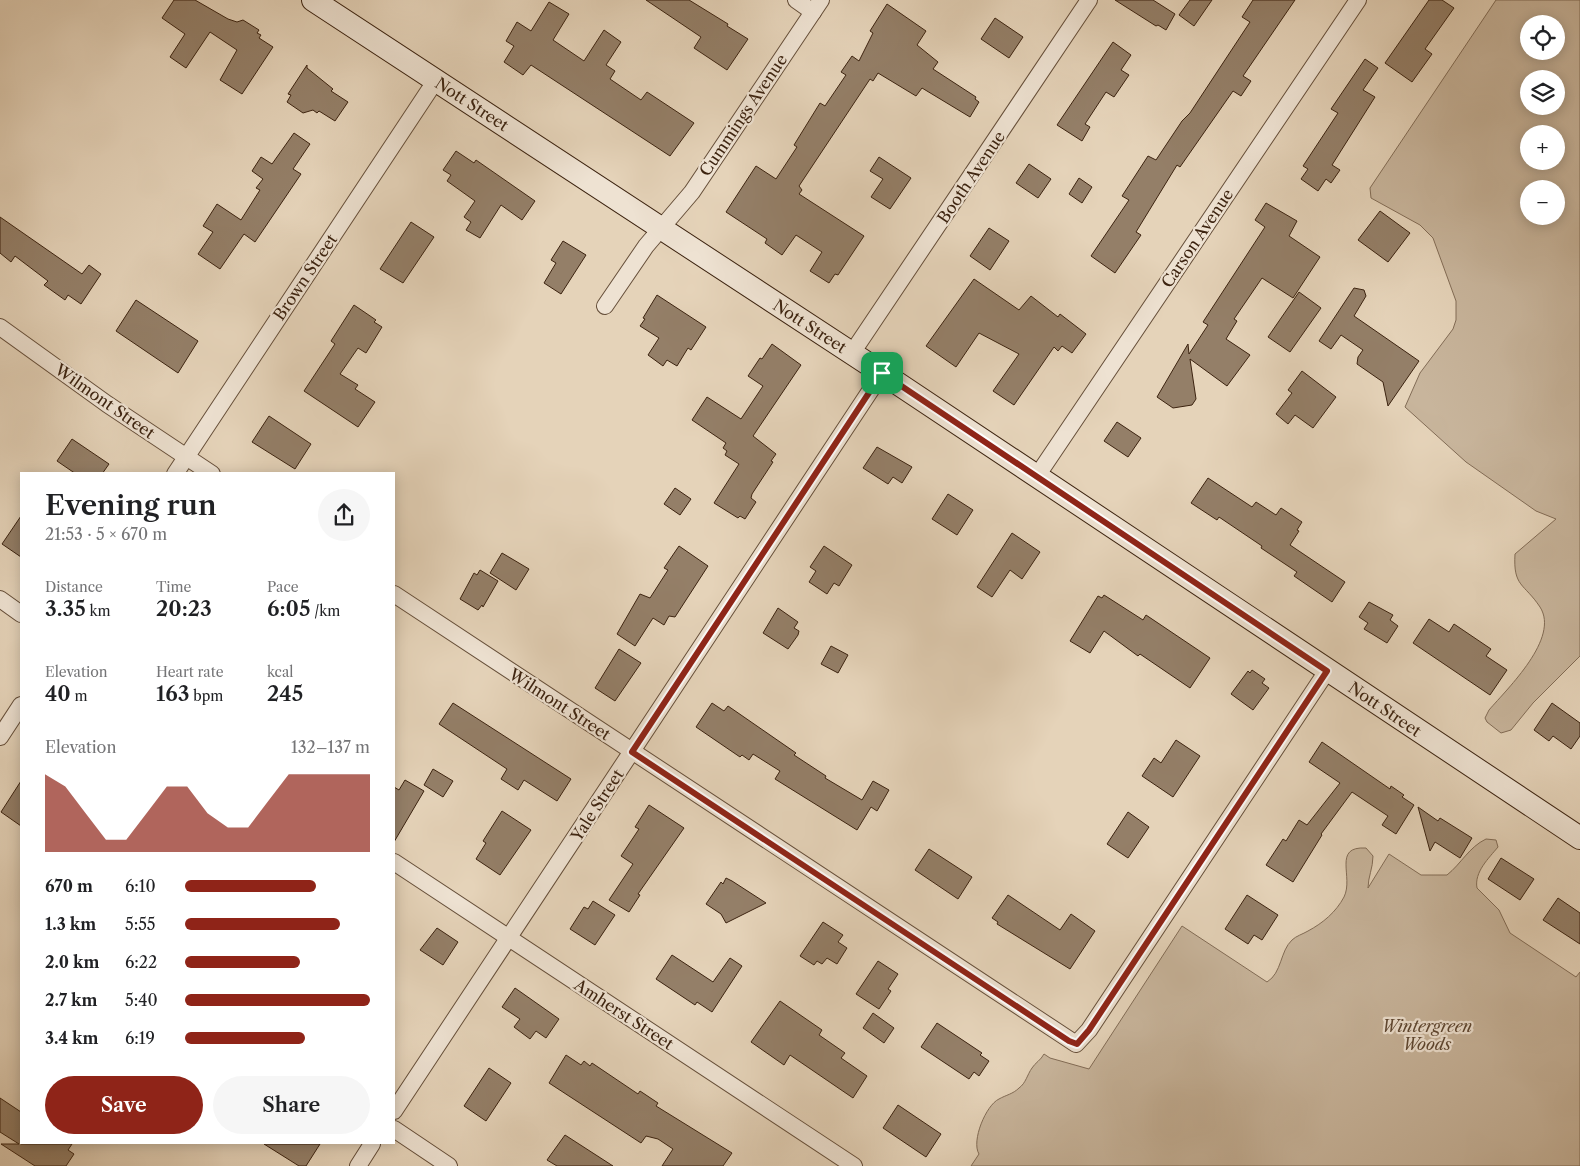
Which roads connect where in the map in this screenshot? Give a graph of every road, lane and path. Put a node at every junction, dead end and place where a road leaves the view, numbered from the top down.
1 (313, 0) edge
2 (796, 0) edge
3 (1089, 0) edge
4 (1358, 0) edge
5 (817, 6) edge
6 (436, 80) junction
7 (663, 229) junction
8 (605, 306) dead end
9 (0, 327) edge
10 (852, 353) junction
11 (882, 373) junction
12 (186, 457) junction
13 (176, 472) edge
14 (209, 472) edge
15 (1036, 476) junction
16 (395, 595) edge
17 (0, 599) edge
18 (20, 613) edge
19 (1327, 671) junction
20 (20, 707) edge
21 (0, 737) edge
22 (632, 752) junction
23 (1580, 838) edge
24 (395, 863) edge
25 (509, 938) junction
26 (395, 1109) edge
27 (395, 1131) edge
28 (372, 1144) edge
29 (358, 1166) edge
30 (449, 1166) edge
31 (854, 1166) edge

1 - 6 street, Nott Street
2 - 5 street
3 - 10 street, Booth Avenue
4 - 15 street, Carson Avenue
5 - 7 street, Cummings Avenue
6 - 7 street, Nott Street
6 - 12 street, Brown Street
7 - 8 street, Cummings Avenue
7 - 10 street, Nott Street
9 - 12 street, Wilmont Street
10 - 11 street, Nott Street
11 - 15 street, Nott Street
11 - 22 street, Yale Street
12 - 13 street, Brown Street
12 - 14 street, Wilmont Street
15 - 19 street, Nott Street
16 - 22 street, Wilmont Street
17 - 18 street
19 - 22 street, Wilmont Street
19 - 23 street, Nott Street
20 - 21 street
22 - 25 street, Yale Street
24 - 25 street, Amherst Street
25 - 26 street, Yale Street
25 - 31 street, Amherst Street
27 - 30 street
28 - 29 street

